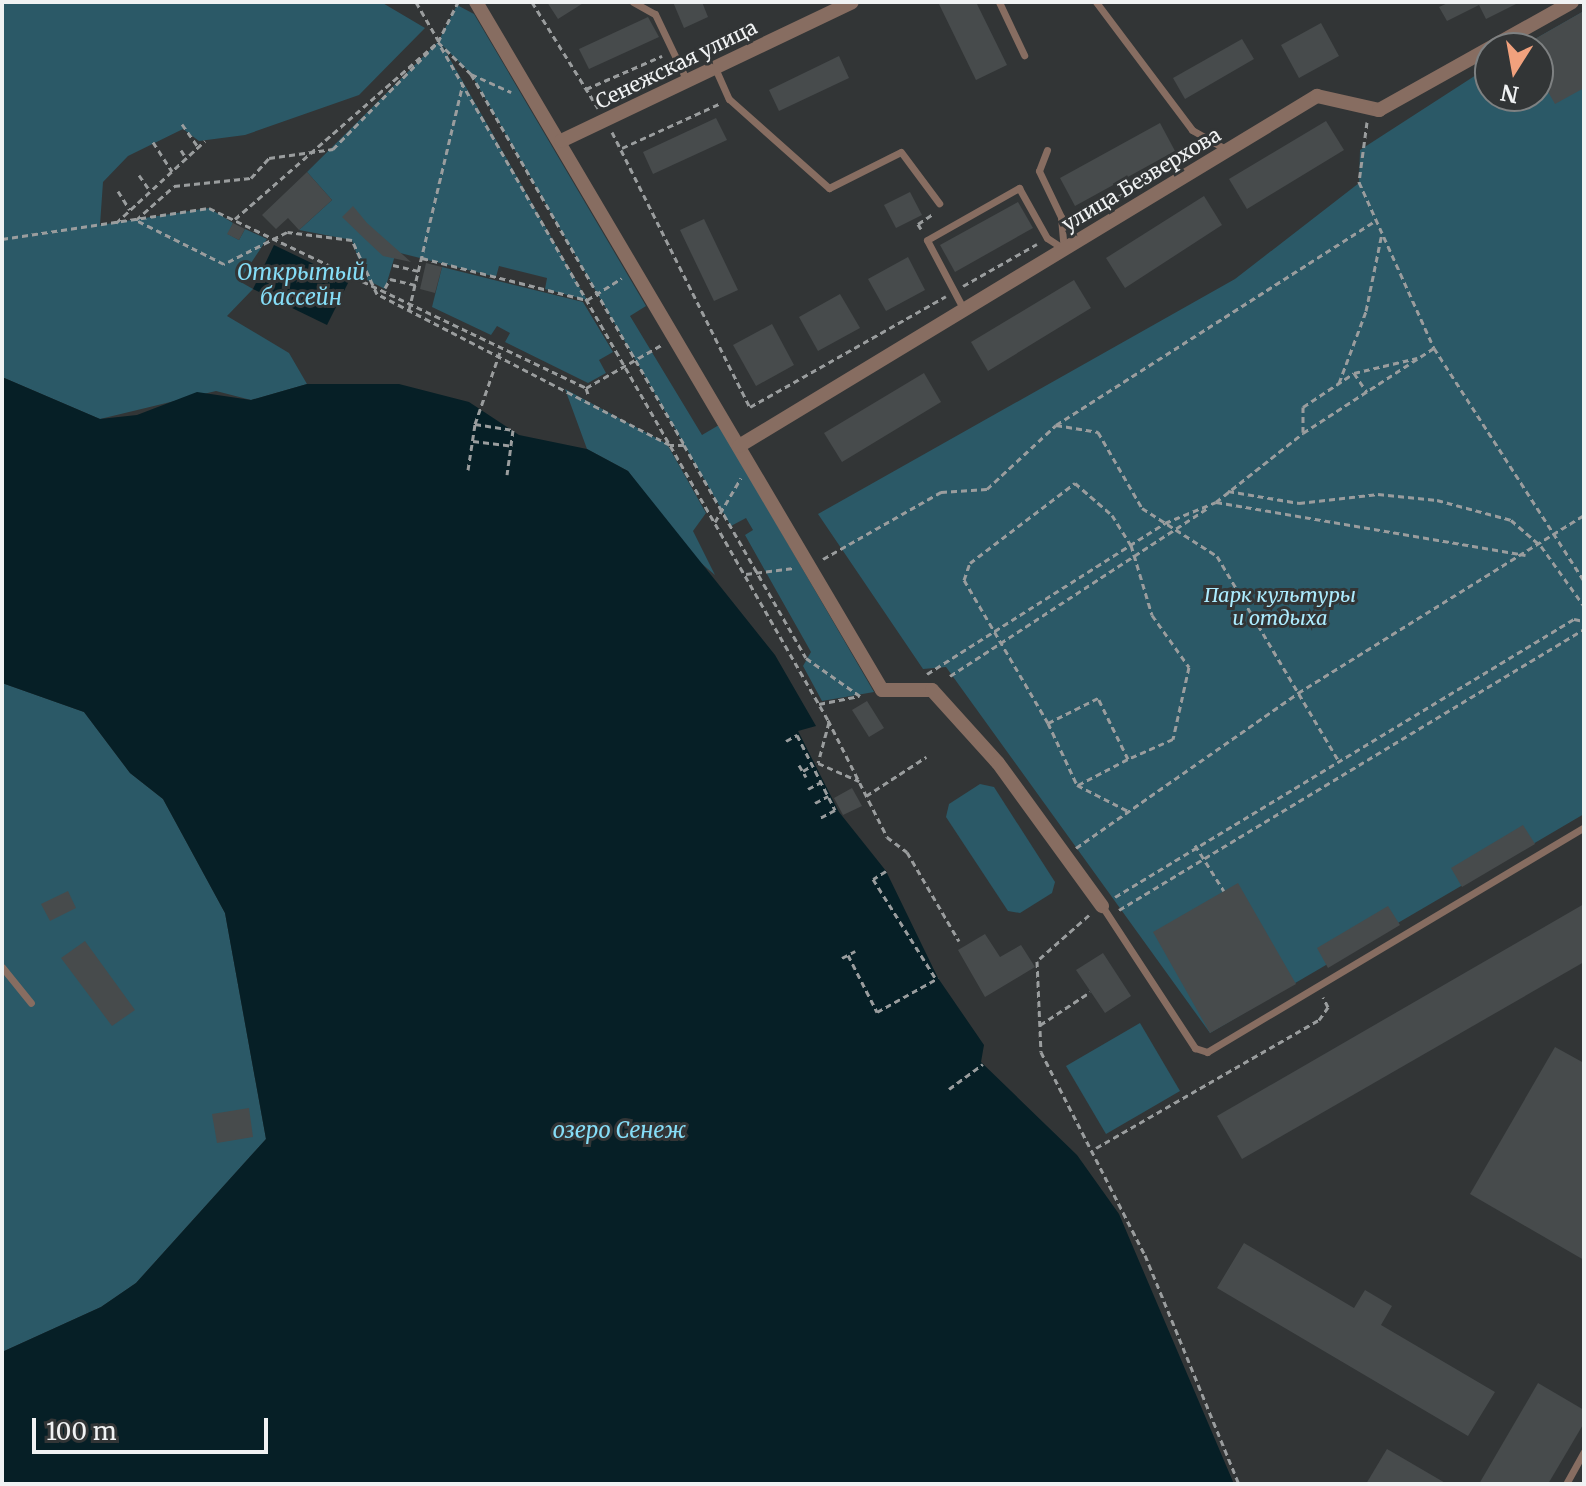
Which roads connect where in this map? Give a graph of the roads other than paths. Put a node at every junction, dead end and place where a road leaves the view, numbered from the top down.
1 (476, 2) edge
2 (633, 2) edge
3 (852, 2) edge
4 (999, 2) edge
5 (1096, 2) edge
6 (1572, 2) edge
7 (1024, 55) dead end
8 (715, 68) junction
9 (687, 81) junction
10 (561, 141) junction
11 (1047, 150) dead end
12 (1227, 150) junction
13 (939, 203) road end
14 (1064, 249) junction
15 (964, 310) junction
16 (739, 446) junction
17 (1584, 827) edge
18 (1105, 911) joint
19 (2, 967) edge
20 (31, 1003) dead end
21 (1584, 1452) edge
22 (1566, 1484) edge

1 - 10 street
2 - 9 lane
3 - 8 street, Сенежская улица
4 - 7 lane
5 - 12 lane
6 - 12 street, улица Безверхова
8 - 9 street, Сенежская улица
8 - 13 lane
9 - 10 street, Сенежская улица
10 - 16 street
11 - 14 lane
12 - 14 street, улица Безверхова
14 - 15 street, улица Безверхова
14 - 15 lane
15 - 16 street, улица Безверхова
16 - 18 street
17 - 18 lane
19 - 20 lane
21 - 22 lane

